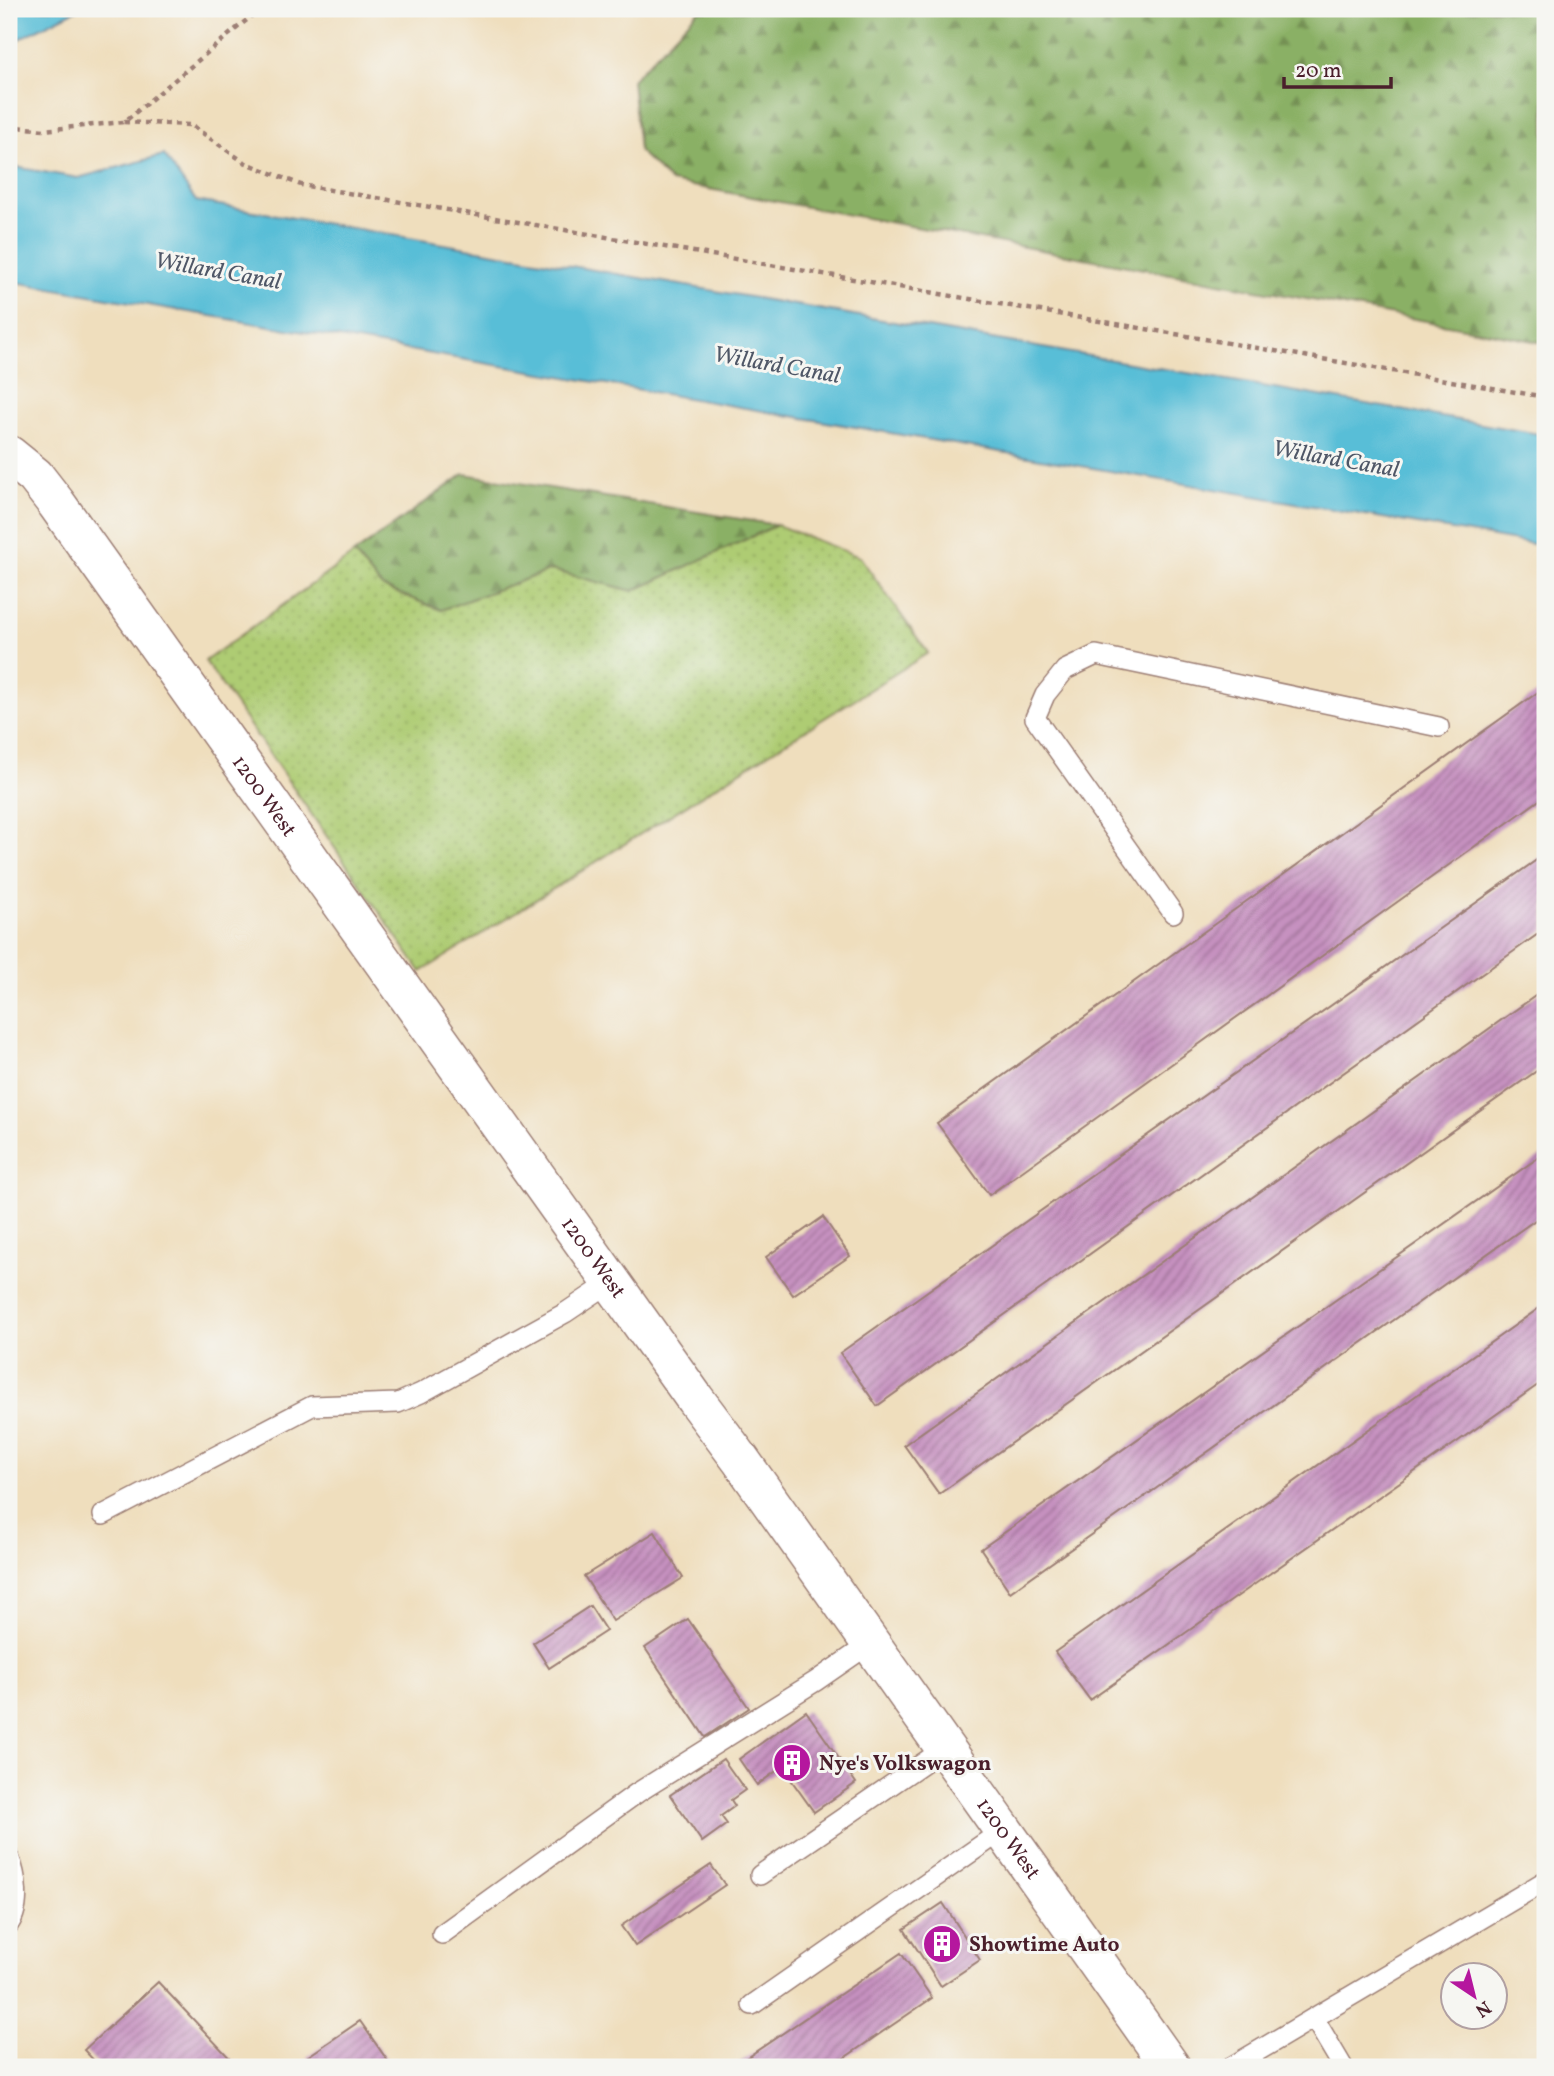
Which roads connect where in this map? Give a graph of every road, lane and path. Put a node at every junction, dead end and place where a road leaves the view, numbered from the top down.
1 (260, 9) edge
2 (124, 122) junction
3 (9, 126) edge
4 (1545, 397) edge
5 (9, 455) edge
6 (1439, 727) dead end
7 (1173, 913) dead end
8 (611, 1282) junction
9 (103, 1515) dead end
10 (871, 1643) junction
11 (944, 1748) junction
12 (1003, 1830) junction
13 (9, 1857) edge
14 (760, 1875) dead end
15 (1545, 1881) edge
16 (9, 1924) edge
17 (442, 1934) dead end
18 (752, 2005) dead end
19 (1314, 2018) junction
20 (1171, 2067) edge
21 (1231, 2067) edge
22 (1343, 2067) edge

1 - 2 path
2 - 3 path
2 - 4 path
5 - 8 street, 1200 West
6 - 7 lane
8 - 9 lane
8 - 10 street, 1200 West
10 - 11 street, 1200 West
10 - 17 lane
11 - 12 street, 1200 West
11 - 14 lane
12 - 18 lane
12 - 20 street, 1200 West
13 - 16 lane
15 - 19 lane
19 - 21 lane
19 - 22 lane

